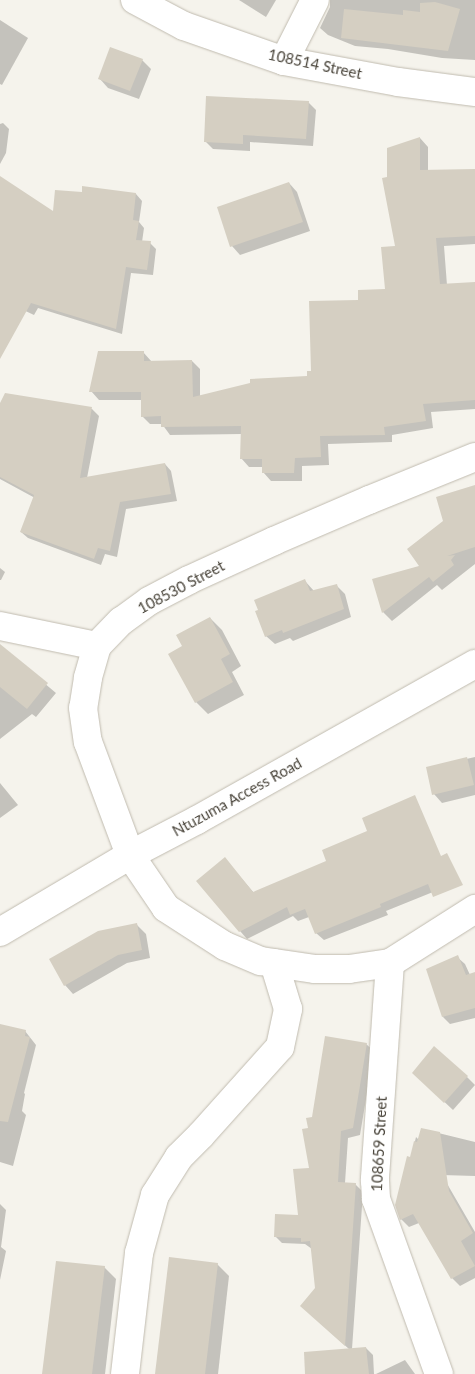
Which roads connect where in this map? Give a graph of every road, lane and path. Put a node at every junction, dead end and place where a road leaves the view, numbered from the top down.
1 (134, 0) edge
2 (315, 0) edge
3 (284, 61) junction
4 (475, 92) edge
5 (475, 457) edge
6 (0, 626) edge
7 (98, 646) junction
8 (475, 664) edge
9 (130, 855) junction
10 (475, 909) edge
11 (0, 932) edge
12 (274, 963) junction
13 (390, 963) junction
14 (125, 1374) edge
15 (438, 1374) edge

1 - 3 street, 108514 Street
2 - 3 street
3 - 4 street, 108514 Street
5 - 7 street, 108530 Street
6 - 7 street
7 - 9 street, 108530 Street
8 - 9 street, Ntuzuma Access Road
9 - 11 street, Ntuzuma Access Road
9 - 12 street, 108530 Street
10 - 13 street
12 - 13 street, 108530 Street
12 - 14 street
13 - 15 street, 108659 Street

